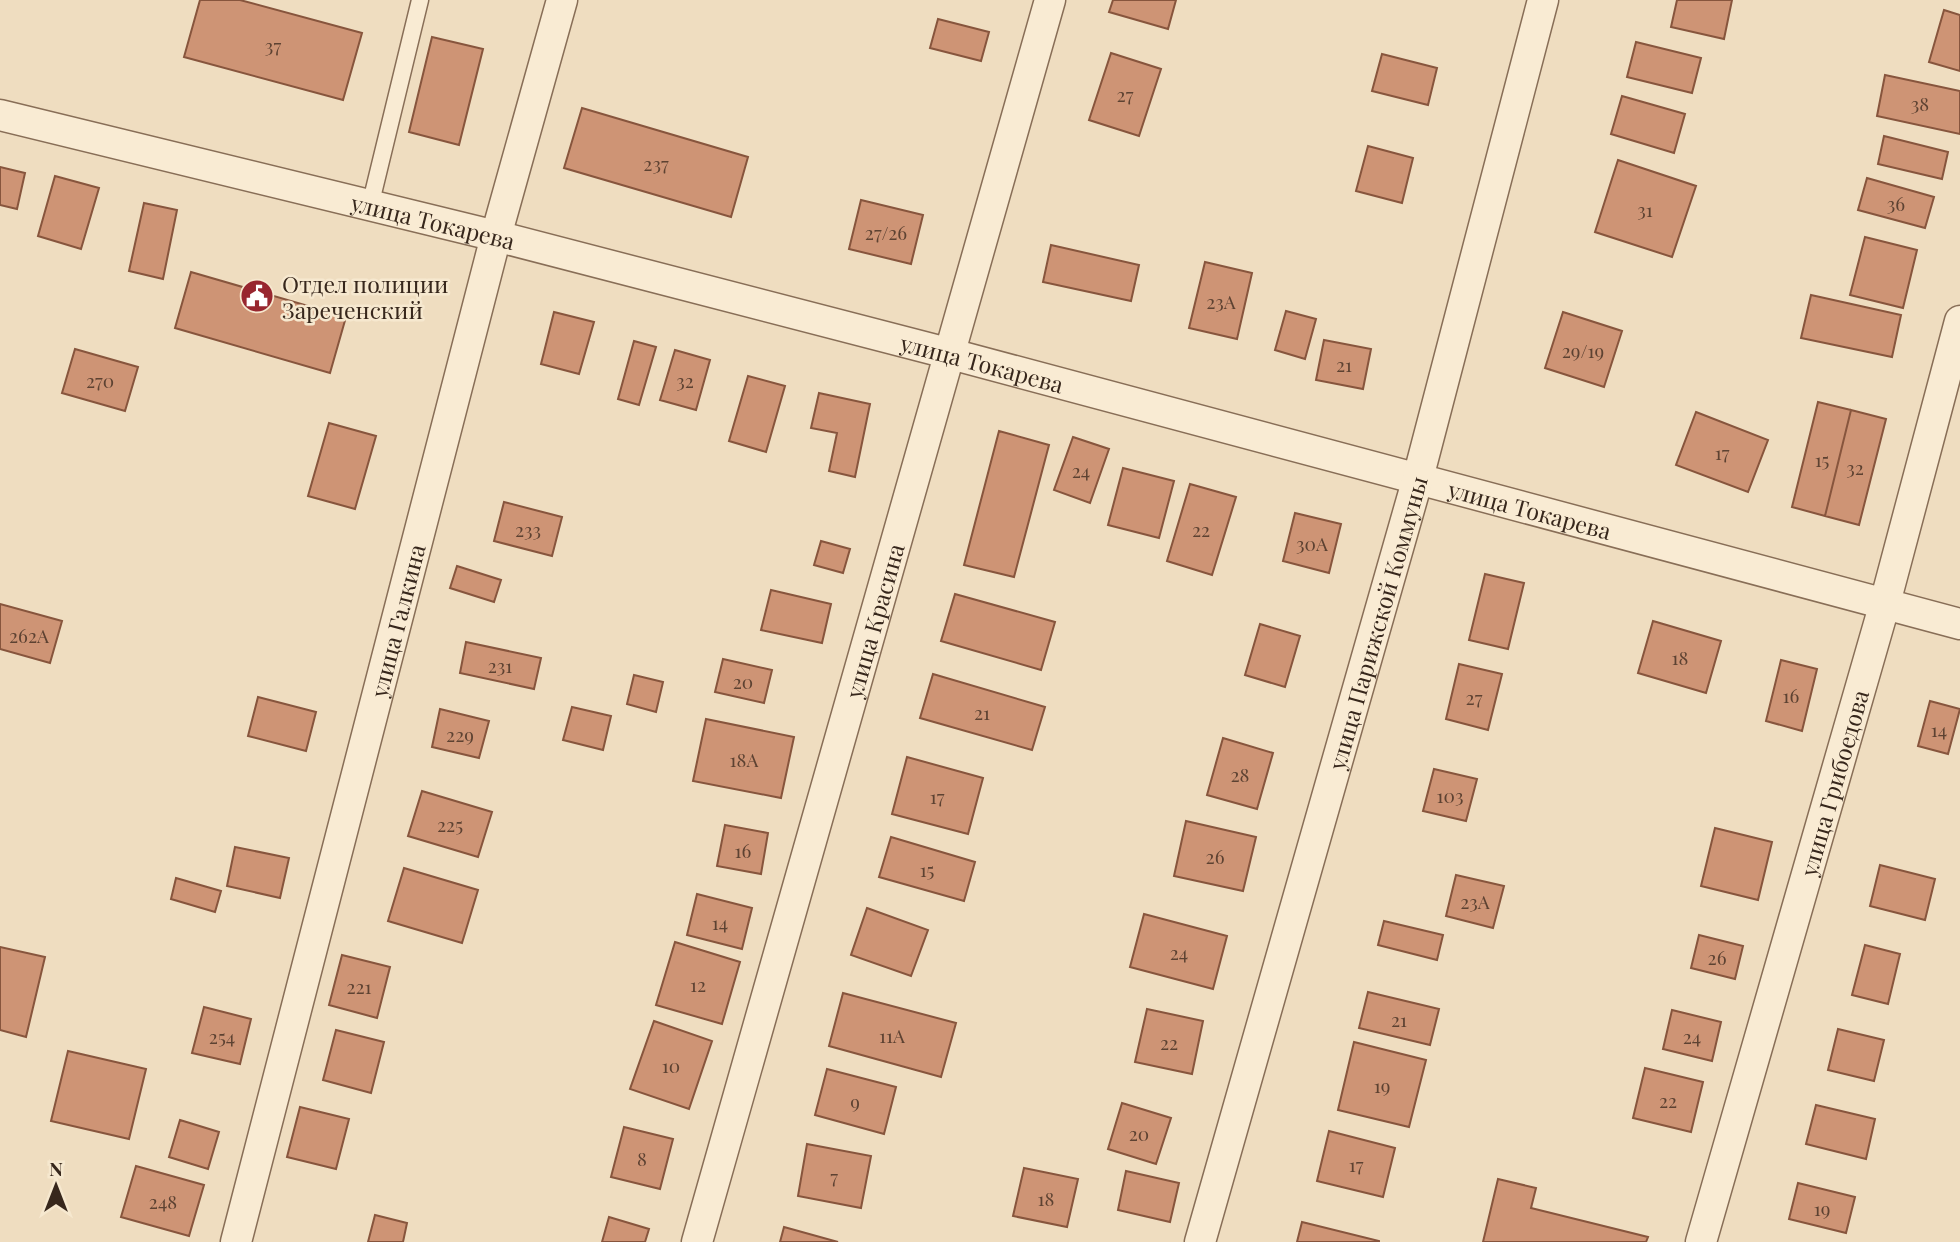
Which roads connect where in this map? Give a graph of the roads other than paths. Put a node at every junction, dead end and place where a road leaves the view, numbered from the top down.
1 (420, 0) edge
2 (562, 0) edge
3 (1050, 0) edge
4 (1543, 0) edge
5 (0, 115) edge
6 (370, 206) junction
7 (496, 236) junction
8 (1960, 321) edge
9 (951, 354) junction
10 (1418, 478) junction
11 (1885, 603) junction
12 (1960, 624) edge
13 (236, 1242) edge
14 (696, 1242) edge
15 (1199, 1242) edge
16 (1701, 1242) edge

1 - 6 lane
2 - 7 street, улица Галкина
3 - 9 street, улица Красина
4 - 10 street, улица Парижской Коммуны
5 - 6 street, улица Токарева
6 - 7 street, улица Токарева
7 - 9 street, улица Токарева
7 - 13 street, улица Галкина
8 - 11 street, улица Грибоедова
9 - 10 street, улица Токарева
9 - 14 street, улица Красина
10 - 11 street, улица Токарева
10 - 15 street, улица Парижской Коммуны
11 - 12 street, улица Токарева
11 - 16 street, улица Грибоедова

